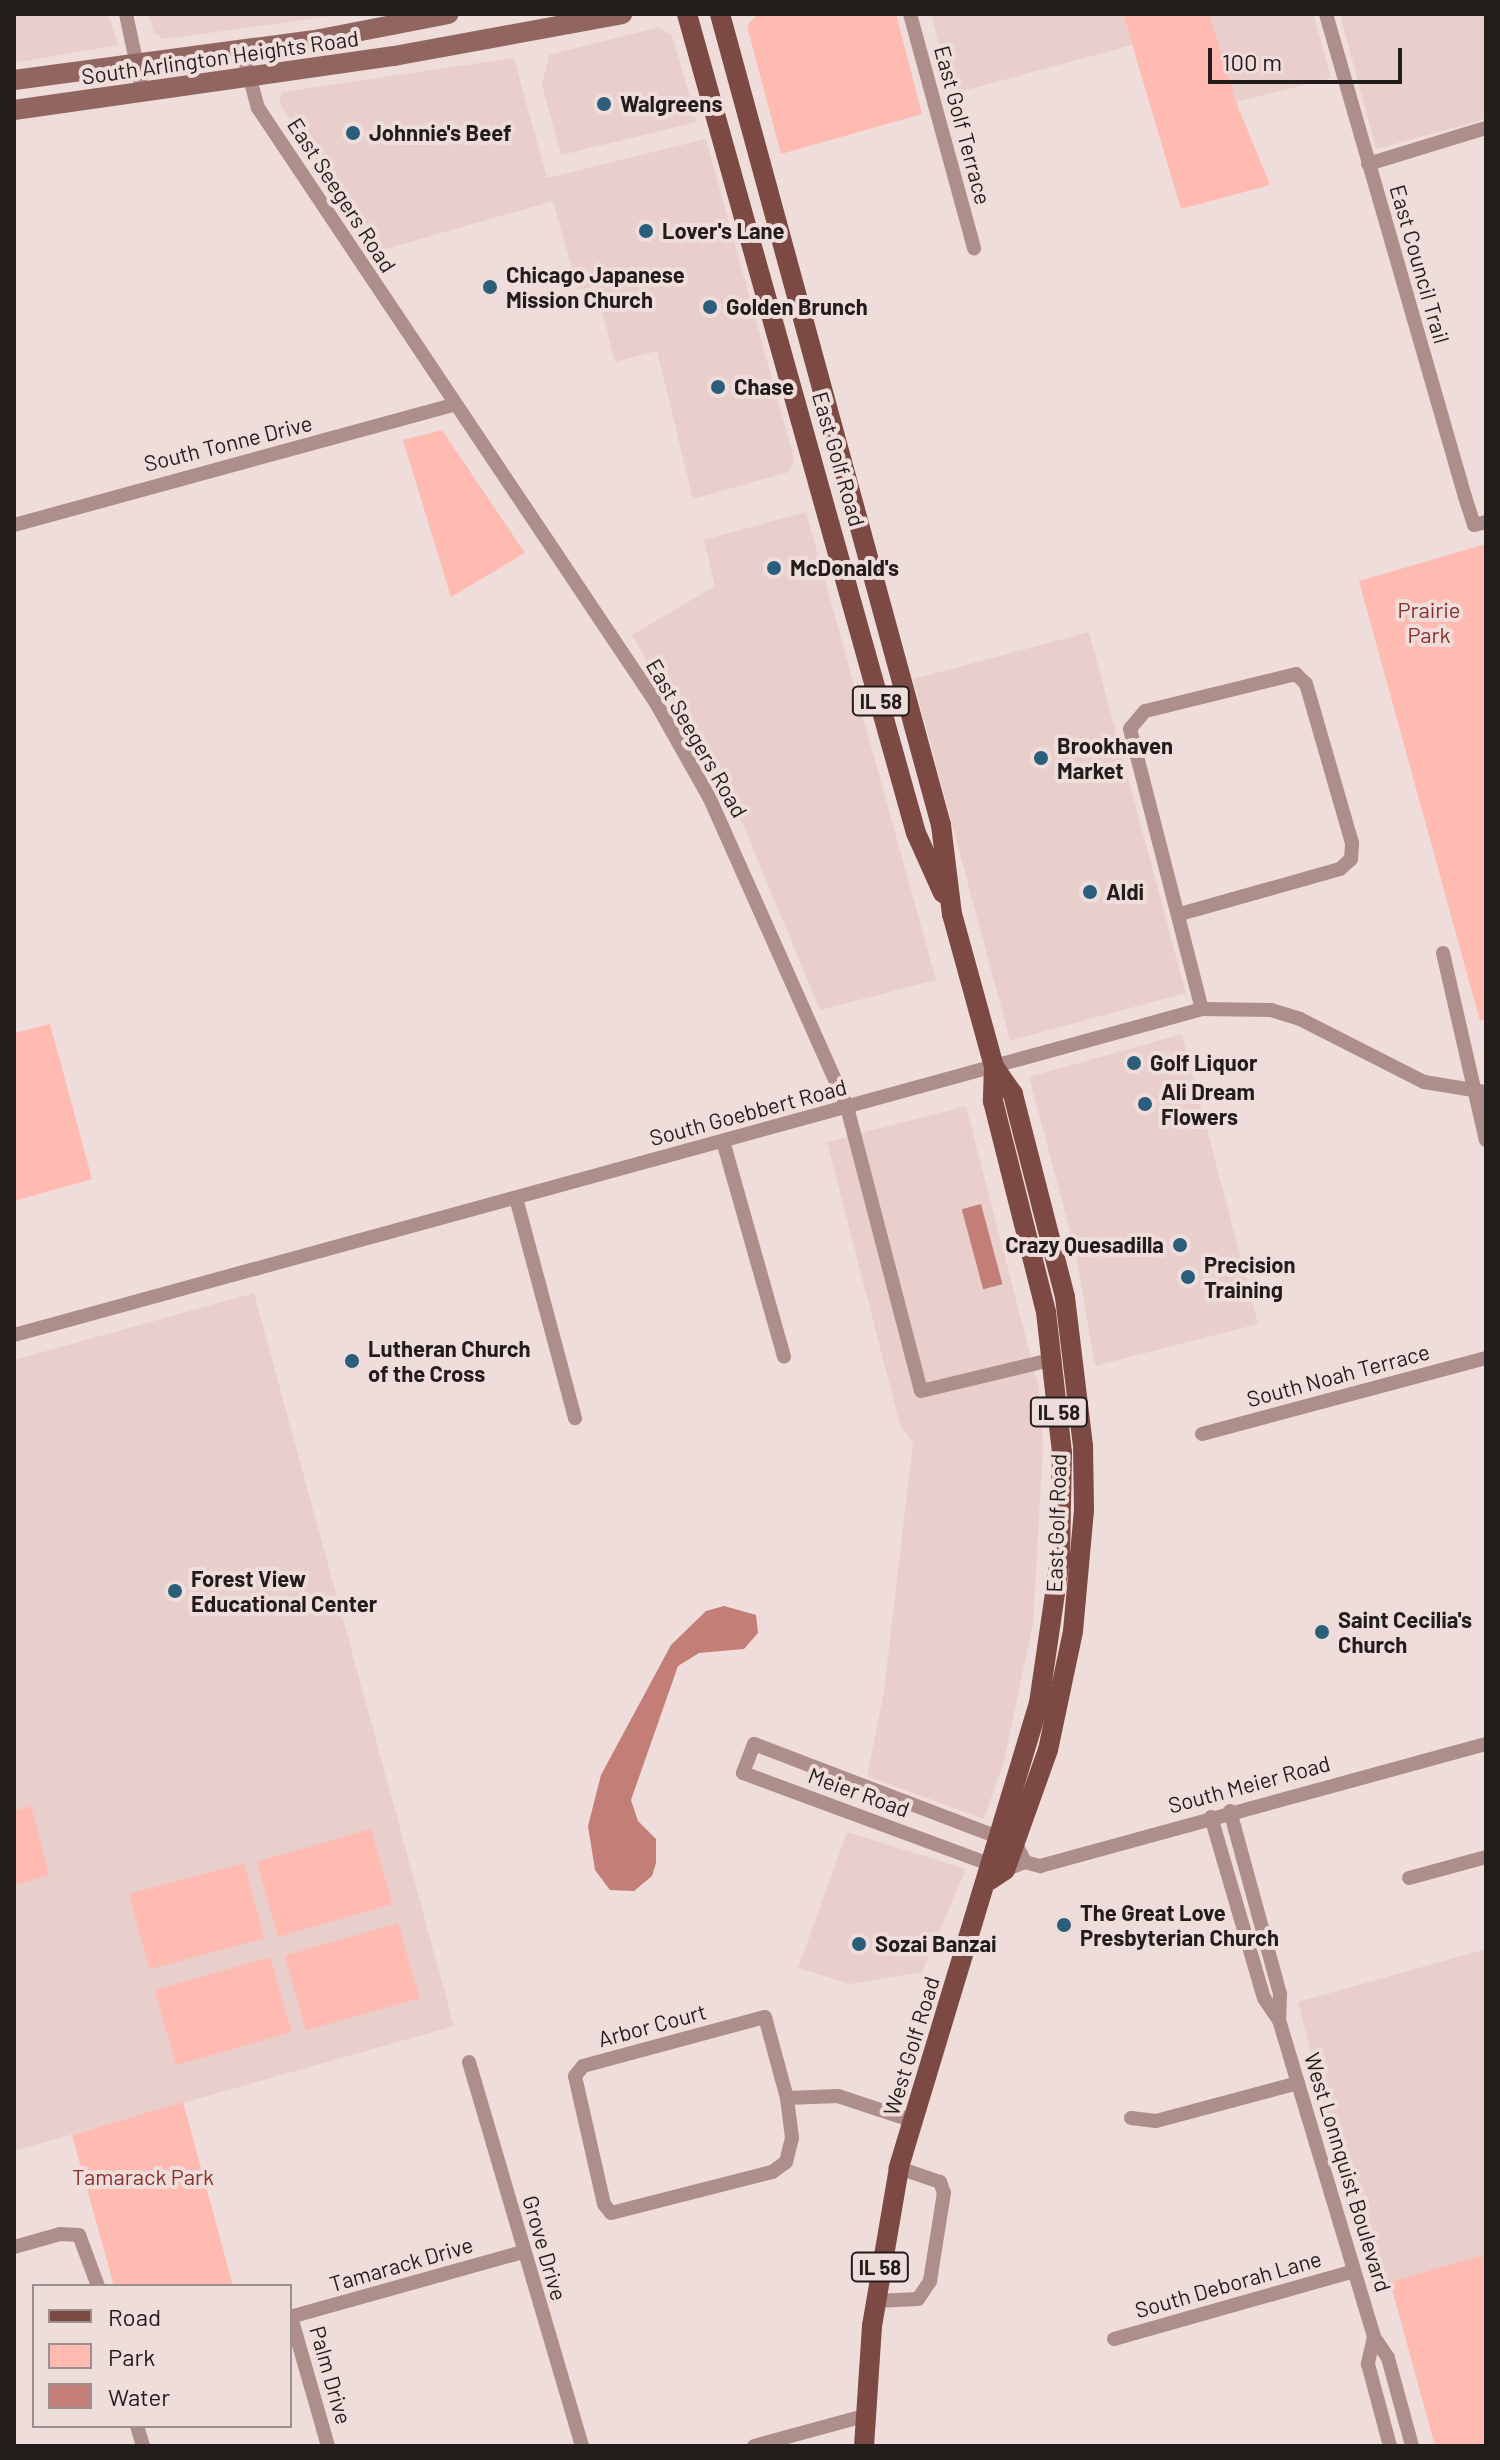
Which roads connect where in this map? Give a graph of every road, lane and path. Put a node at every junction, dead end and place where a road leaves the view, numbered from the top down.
1 (126, 14) edge
2 (449, 14) edge
3 (622, 14) edge
4 (687, 14) edge
5 (720, 14) edge
6 (910, 14) edge
7 (1326, 14) edge
8 (242, 50) junction
9 (140, 64) junction
10 (247, 79) junction
11 (14, 80) edge
12 (143, 93) junction
13 (14, 110) edge
14 (1486, 128) edge
15 (1368, 164) junction
16 (974, 248) dead end
17 (453, 405) junction
18 (1480, 524) edge
19 (14, 525) edge
20 (952, 914) junction
21 (1180, 914) junction
22 (1443, 953) dead end
23 (1202, 1009) junction
24 (994, 1067) junction
25 (1482, 1091) edge
26 (847, 1107) junction
27 (1486, 1140) edge
28 (723, 1141) junction
29 (516, 1198) junction
30 (14, 1335) edge
31 (784, 1357) dead end
32 (1486, 1358) edge
33 (1054, 1359) junction
34 (575, 1418) dead end
35 (1202, 1434) dead end
36 (1486, 1744) edge
37 (1230, 1811) junction
38 (1211, 1817) junction
39 (1013, 1847) junction
40 (1486, 1857) edge
41 (994, 1871) junction
42 (1409, 1878) dead end
43 (969, 1939) joint
44 (1279, 2020) junction
45 (469, 2062) dead end
46 (1298, 2083) junction
47 (787, 2098) junction
48 (1131, 2118) dead end
49 (913, 2121) junction
50 (899, 2168) junction
51 (14, 2247) edge
52 (523, 2252) junction
53 (1354, 2271) junction
54 (97, 2284) edge
55 (876, 2301) junction
56 (292, 2317) edge
57 (292, 2320) edge
58 (1374, 2337) junction
59 (1114, 2339) dead end
60 (864, 2416) junction
61 (328, 2446) edge
62 (582, 2446) edge
63 (754, 2446) edge
64 (864, 2446) edge
65 (1390, 2446) edge
66 (1412, 2446) edge

1 - 9 street
2 - 8 main road, South Arlington Heights Road
3 - 10 main road, South Arlington Heights Road
4 - 20 main road, East Golf Road / IL 58
5 - 20 main road, East Golf Road / IL 58
6 - 16 street, East Golf Terrace
7 - 15 street, East Council Trail
8 - 9 main road, South Arlington Heights Road
8 - 10 street, East Seegers Road
9 - 11 main road, South Arlington Heights Road
9 - 12 street
10 - 12 main road, South Arlington Heights Road
10 - 17 street, East Seegers Road
12 - 13 main road, South Arlington Heights Road
14 - 15 street
15 - 18 street, East Council Trail
17 - 19 street, South Tonne Drive
17 - 26 street, East Seegers Road
20 - 24 main road, East Golf Road / IL 58
21 - 21 street
21 - 23 street
22 - 25 street
23 - 24 street, South Goebbert Road
23 - 25 street, South Goebbert Road
24 - 26 street, South Goebbert Road
24 - 33 main road, East Golf Road / IL 58
24 - 39 main road, East Golf Road / IL 58
25 - 27 street
26 - 28 street, South Goebbert Road
26 - 33 street, East Seegers Road
28 - 29 street, South Goebbert Road
28 - 31 street
29 - 30 street, South Goebbert Road
29 - 34 street
32 - 35 street, South Noah Terrace
33 - 39 main road, East Golf Road / IL 58
36 - 37 street, South Meier Road
37 - 38 street, South Meier Road
37 - 44 street, West Lonnquist Boulevard
38 - 39 street, South Meier Road
38 - 44 street, West Lonnquist Boulevard
39 - 41 main road, East Golf Road / IL 58
39 - 41 street, Meier Road
40 - 42 street
41 - 43 main road, East Golf Road / IL 58
43 - 49 main road, West Golf Road / IL 58
44 - 46 street, West Lonnquist Boulevard
45 - 52 street, Grove Drive
46 - 48 street
46 - 53 street, West Lonnquist Boulevard
47 - 47 street, Arbor Court
47 - 49 street
49 - 50 main road, West Golf Road / IL 58
50 - 55 main road, West Golf Road / IL 58
50 - 55 street
51 - 54 street
52 - 56 street, Tamarack Drive
52 - 62 street, Grove Drive
53 - 58 street, West Lonnquist Boulevard
53 - 59 street, South Deborah Lane
55 - 60 main road, West Golf Road / IL 58
57 - 61 street, Palm Drive
58 - 65 street, West Lonnquist Boulevard
58 - 66 street, West Lonnquist Boulevard
60 - 63 street
60 - 64 main road, West Golf Road / IL 58

